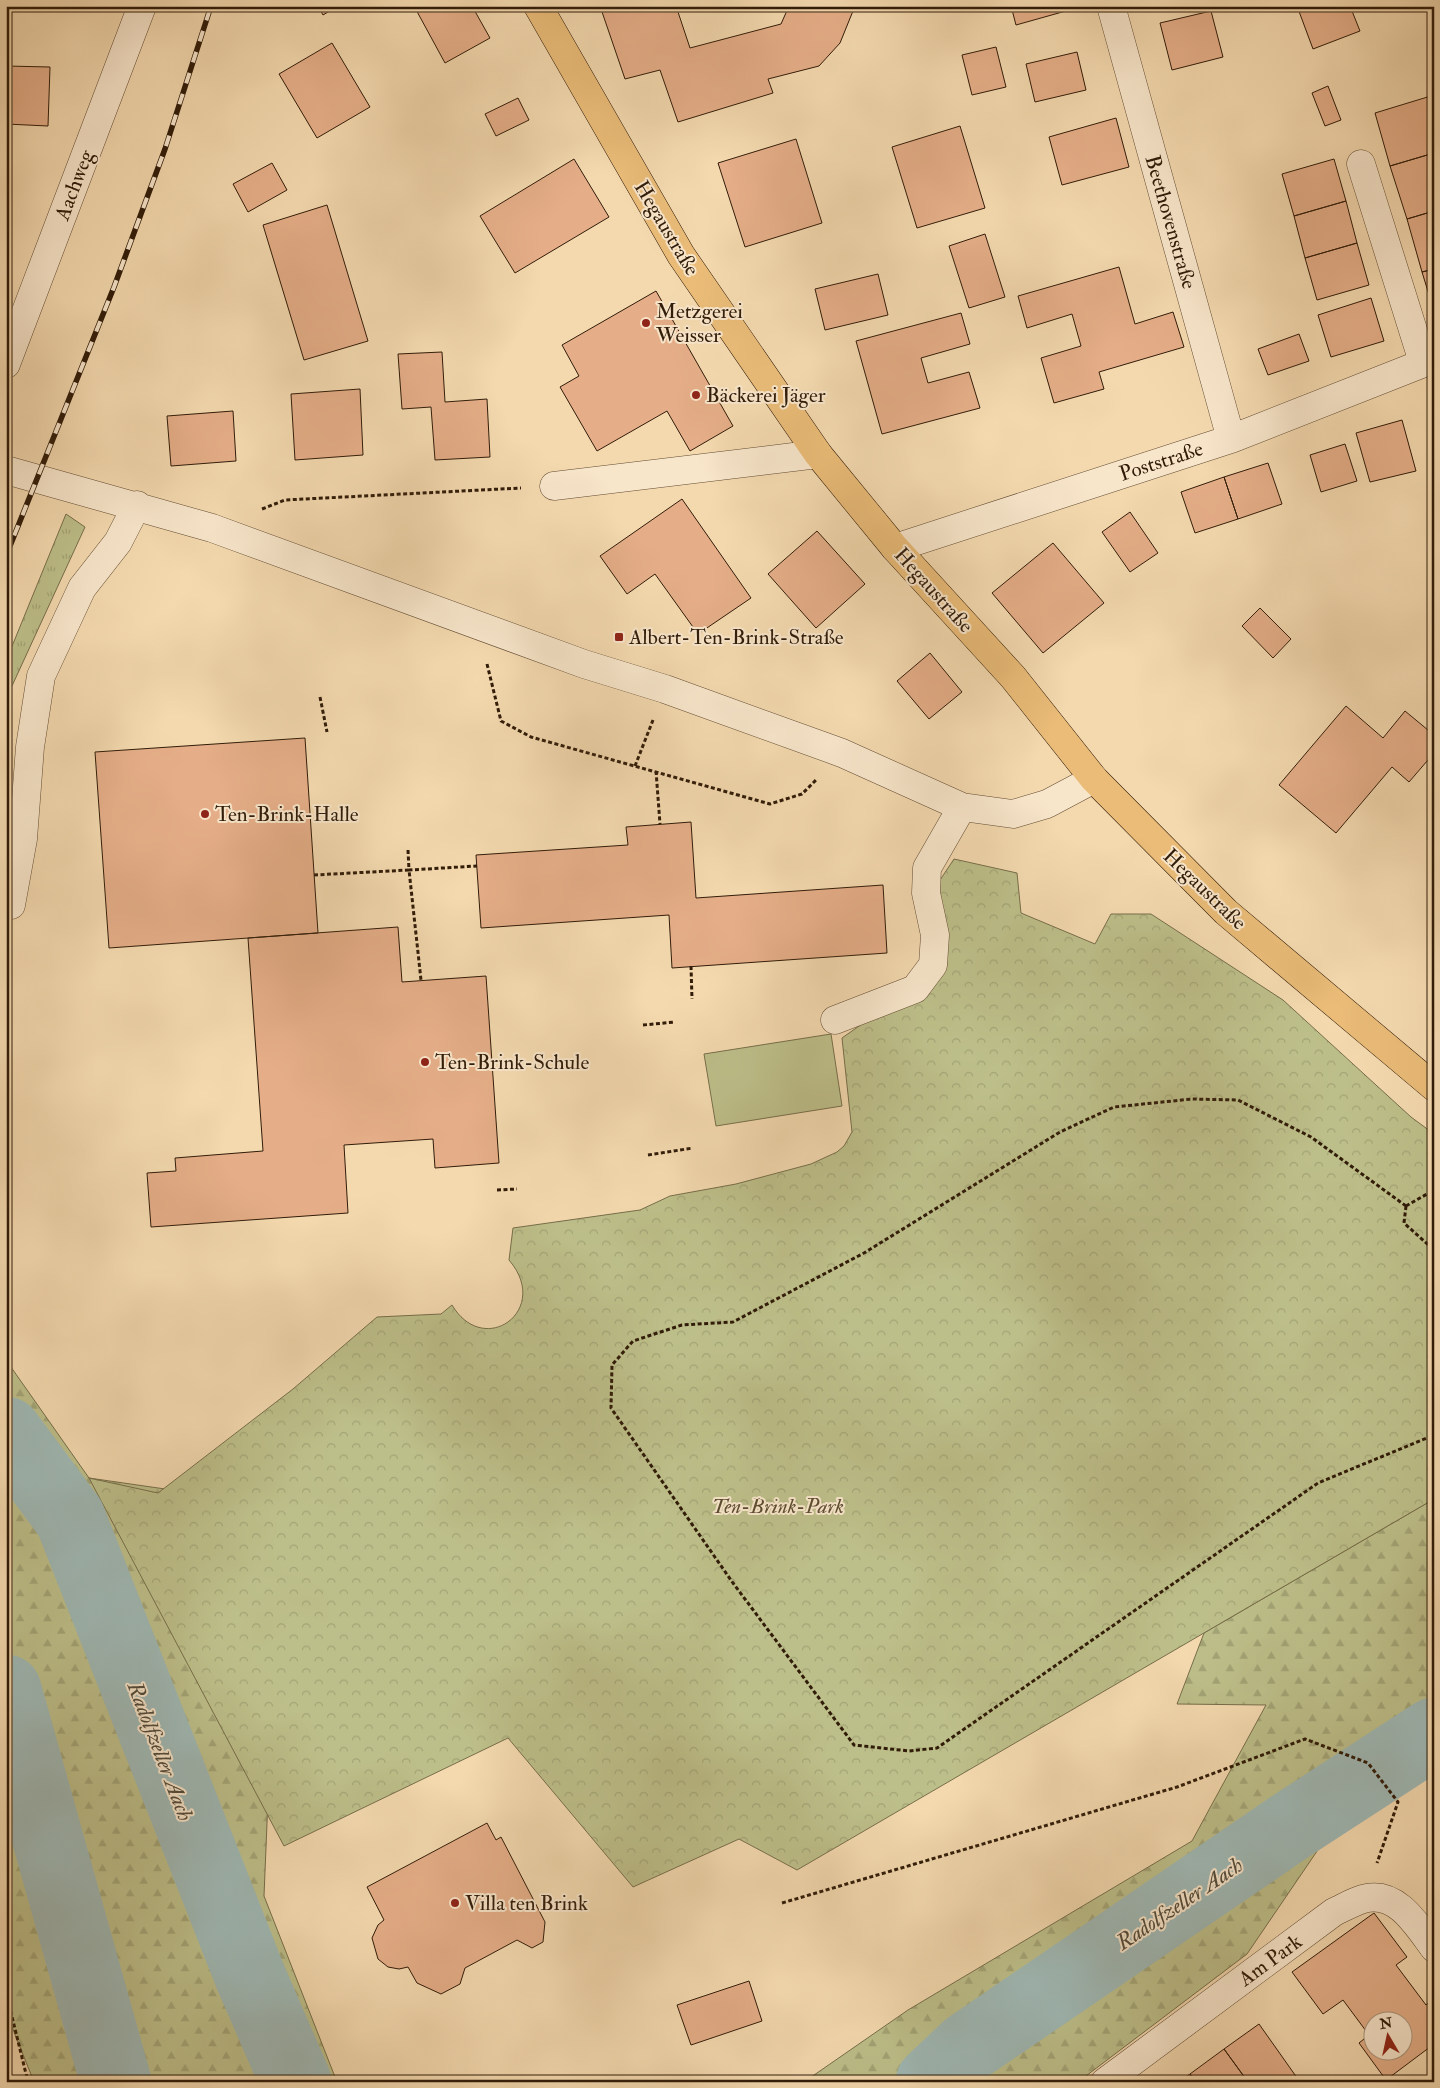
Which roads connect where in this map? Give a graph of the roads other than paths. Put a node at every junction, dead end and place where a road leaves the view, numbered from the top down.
1 (142, 6) edge
2 (538, 6) edge
3 (1111, 6) edge
4 (1361, 164) dead end
5 (1428, 360) edge
6 (6, 364) edge
7 (1231, 438) junction
8 (818, 454) junction
9 (6, 470) edge
10 (554, 486) road end
11 (137, 505) junction
12 (895, 548) junction
13 (1094, 779) junction
14 (962, 807) junction
15 (11, 905) dead end
16 (835, 1020) dead end
17 (1434, 1086) edge
18 (1434, 1948) edge
19 (1104, 2082) edge

1 - 6 street, Aachweg
2 - 8 main road, Hegaustraße
3 - 7 street, Beethovenstraße
4 - 5 street, Poststraße
5 - 7 street, Poststraße
7 - 12 street, Poststraße
8 - 10 street
8 - 12 main road, Hegaustraße
9 - 11 street
11 - 14 street
11 - 15 street
12 - 13 main road, Hegaustraße
13 - 14 street
13 - 17 main road, Hegaustraße
14 - 16 street
18 - 19 street, Am Park

